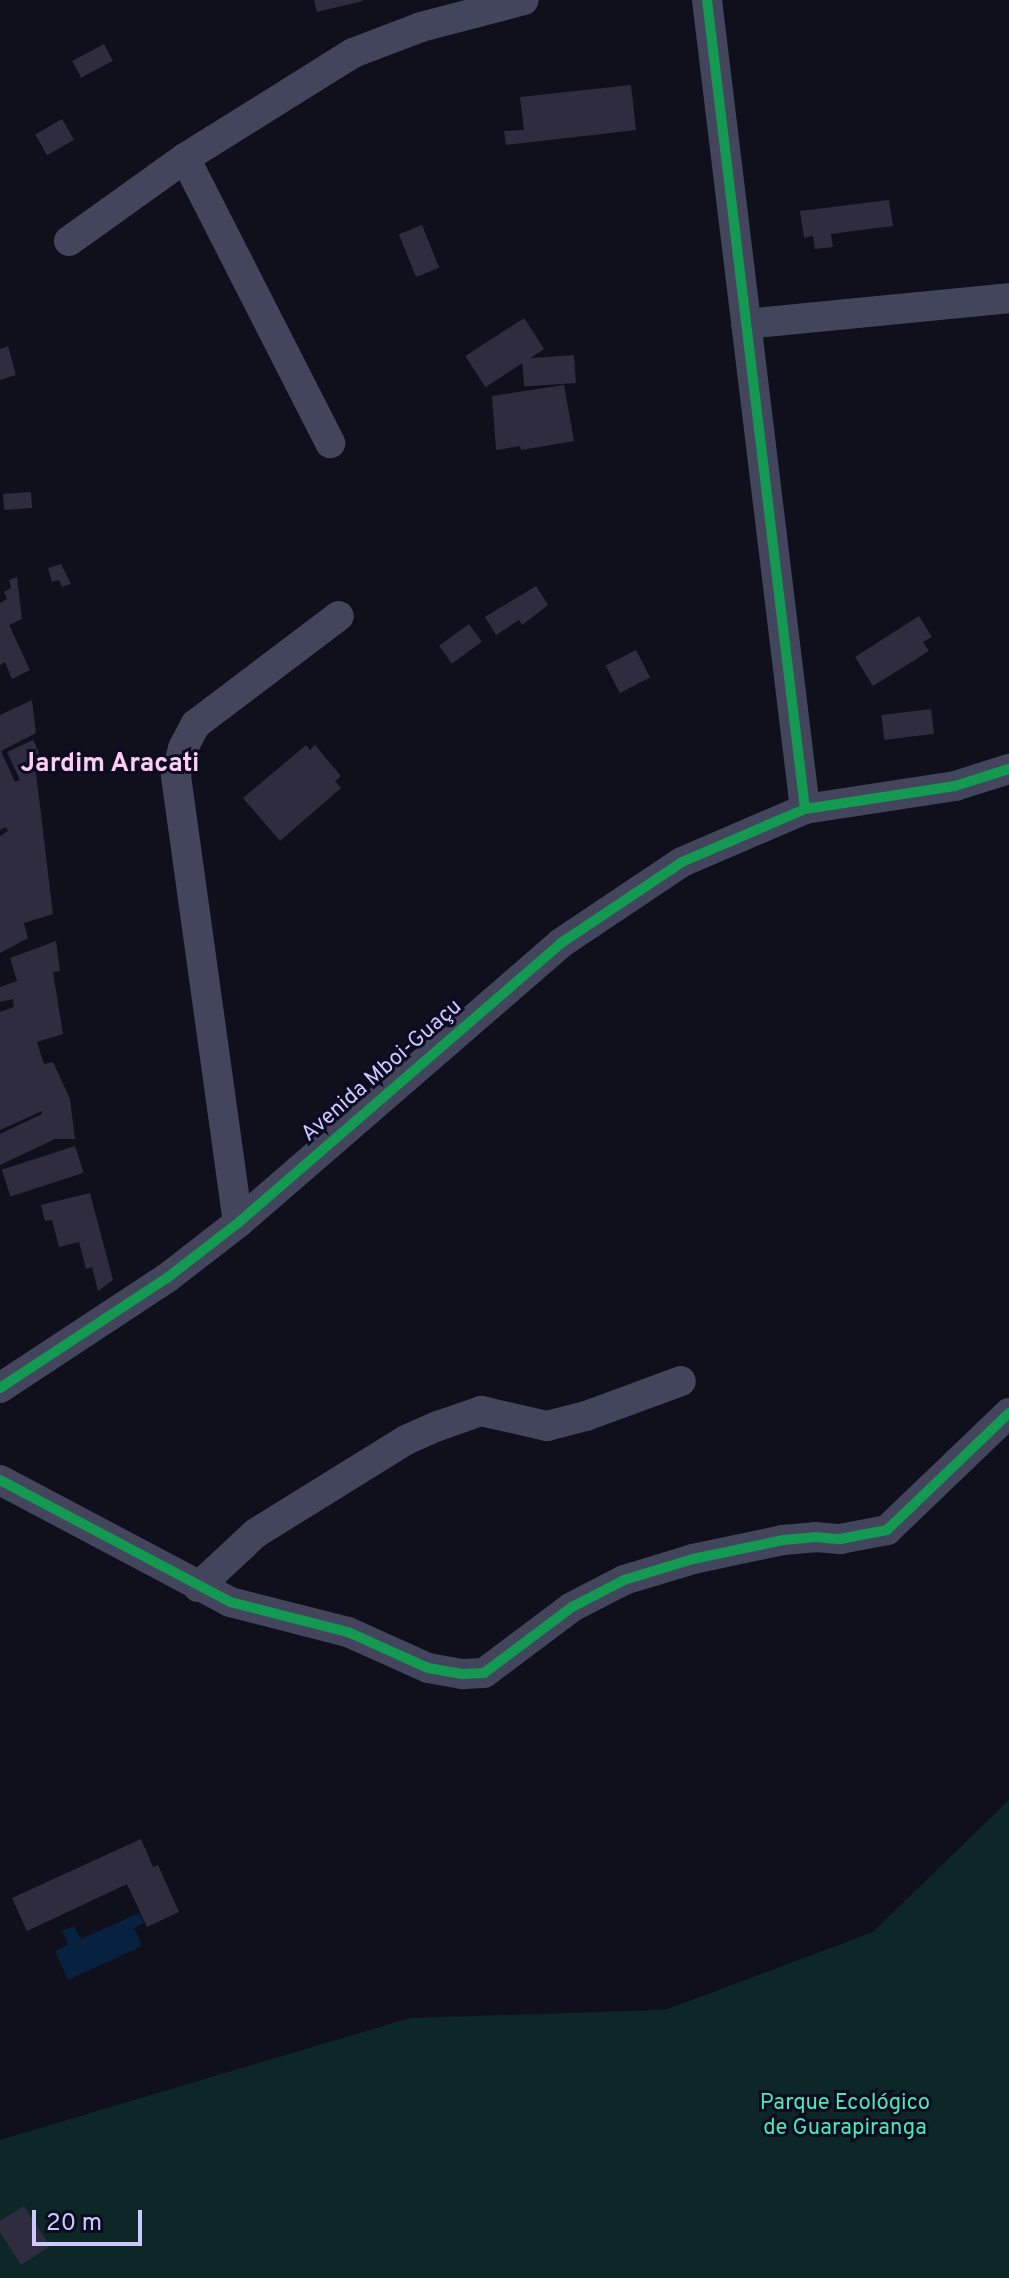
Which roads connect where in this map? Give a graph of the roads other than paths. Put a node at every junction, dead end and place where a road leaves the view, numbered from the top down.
1 (524, 0) edge
2 (707, 0) edge
3 (185, 158) junction
4 (69, 241) dead end
5 (1009, 298) edge
6 (746, 324) junction
7 (330, 443) dead end
8 (339, 616) dead end
9 (1009, 769) edge
10 (805, 809) junction
11 (238, 1223) junction
12 (681, 1381) dead end
13 (0, 1388) edge
14 (1009, 1413) edge
15 (0, 1480) edge
16 (198, 1587) junction

1 - 3 street
2 - 6 street
3 - 4 street
3 - 7 street
5 - 6 street
6 - 10 street
8 - 11 street
9 - 10 street, Avenida Mboi-Guaçu
10 - 11 street, Avenida Mboi-Guaçu
11 - 13 street, Avenida Mboi-Guaçu
12 - 16 street
14 - 16 street
15 - 16 street

